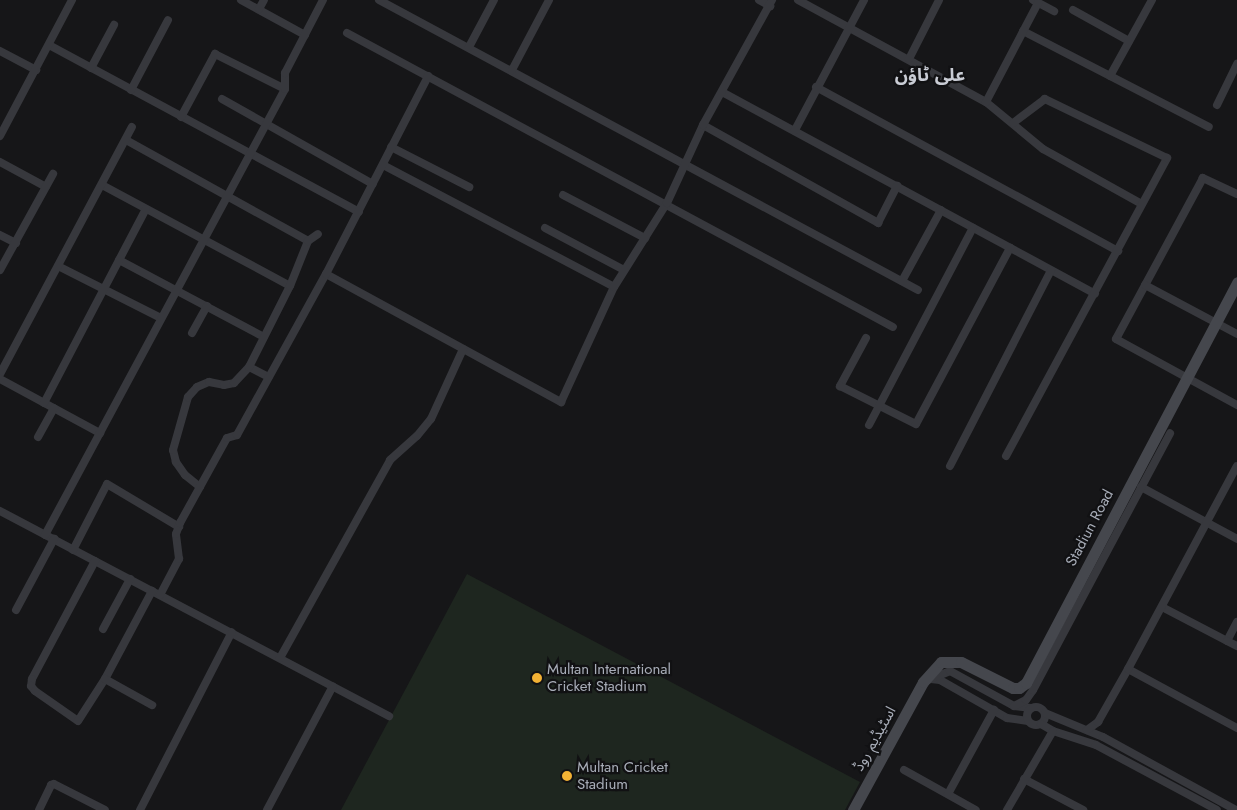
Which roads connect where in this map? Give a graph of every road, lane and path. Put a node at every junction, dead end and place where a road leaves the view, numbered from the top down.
1 (72, 0) edge
2 (241, 0) edge
3 (264, 0) edge
4 (323, 0) edge
5 (379, 0) edge
6 (494, 0) edge
7 (549, 0) edge
8 (758, 0) edge
9 (798, 0) edge
10 (864, 0) edge
11 (939, 0) edge
12 (1152, 0) edge
13 (1036, 1) edge
14 (771, 3) edge
15 (259, 10) junction
16 (1072, 10) dead end
17 (1054, 11) dead end
18 (168, 20) dead end
19 (114, 25) dead end
20 (850, 26) junction
21 (1023, 31) junction
22 (347, 33) dead end
23 (305, 35) junction
24 (1129, 41) junction
25 (49, 45) junction
26 (469, 46) junction
27 (0, 52) edge
28 (909, 59) junction
29 (1237, 64) edge
30 (91, 68) junction
31 (36, 70) junction
32 (512, 70) junction
33 (428, 76) junction
34 (1110, 76) junction
35 (816, 87) junction
36 (285, 89) junction
37 (131, 90) junction
38 (722, 92) junction
39 (222, 99) dead end
40 (986, 102) junction
41 (1217, 104) dead end
42 (181, 117) junction
43 (267, 123) junction
44 (1013, 123) junction
45 (703, 125) junction
46 (132, 127) dead end
47 (1209, 127) dead end
48 (795, 130) junction
49 (0, 136) edge
50 (126, 140) junction
51 (391, 147) junction
52 (250, 154) junction
53 (0, 162) edge
54 (686, 163) junction
55 (382, 165) junction
56 (53, 174) dead end
57 (373, 184) junction
58 (102, 185) junction
59 (897, 186) junction
60 (46, 187) junction
61 (469, 187) dead end
62 (1237, 194) edge
63 (563, 195) dead end
64 (226, 196) junction
65 (667, 203) junction
66 (1142, 204) junction
67 (146, 208) junction
68 (941, 210) junction
69 (359, 212) junction
70 (545, 228) dead end
71 (973, 228) junction
72 (318, 234) dead end
73 (0, 235) edge
74 (645, 238) junction
75 (203, 240) junction
76 (308, 242) junction
77 (16, 243) junction
78 (1010, 248) junction
79 (1118, 251) junction
80 (119, 260) junction
81 (58, 266) junction
82 (0, 270) edge
83 (624, 270) junction
84 (1050, 270) junction
85 (326, 274) junction
86 (902, 281) junction
87 (1237, 282) edge
88 (1145, 285) junction
89 (290, 286) junction
90 (614, 287) junction
91 (103, 289) junction
92 (176, 290) junction
93 (918, 290) dead end
94 (1095, 294) junction
95 (207, 306) junction
96 (161, 318) junction
97 (1216, 322) junction
98 (894, 326) dead end
99 (192, 332) dead end
100 (1237, 334) edge
101 (264, 337) junction
102 (866, 338) dead end
103 (464, 349) junction
104 (249, 366) junction
105 (0, 374) edge
106 (269, 377) junction
107 (1186, 377) junction
108 (0, 379) edge
109 (44, 403) junction
110 (1237, 405) edge
111 (879, 406) junction
112 (54, 408) junction
113 (869, 424) dead end
114 (100, 433) junction
115 (1170, 433) dead end
116 (38, 437) dead end
117 (1006, 456) dead end
118 (950, 466) dead end
119 (1237, 466) edge
120 (200, 487) junction
121 (1140, 487) junction
122 (0, 511) edge
123 (1207, 523) junction
124 (179, 527) junction
125 (46, 535) junction
126 (54, 539) junction
127 (1237, 539) edge
128 (74, 550) junction
129 (95, 561) junction
130 (130, 579) junction
131 (156, 593) junction
132 (1162, 607) junction
133 (16, 610) dead end
134 (1237, 622) edge
135 (104, 629) dead end
136 (232, 632) junction
137 (1227, 641) junction
138 (1237, 646) edge
139 (280, 658) junction
140 (1128, 669) junction
141 (104, 679) junction
142 (927, 681) junction
143 (333, 686) junction
144 (152, 705) dead end
145 (1014, 706) junction
146 (1031, 708) junction
147 (994, 710) junction
148 (1045, 713) junction
149 (389, 716) dead end
150 (1028, 721) junction
151 (1041, 724) junction
152 (1237, 728) edge
153 (1087, 730) junction
154 (1053, 731) junction
155 (904, 770) dead end
156 (1024, 779) junction
157 (948, 794) junction
158 (39, 810) edge
159 (105, 810) edge
160 (140, 810) edge
161 (267, 810) edge
162 (853, 810) edge
163 (976, 810) edge
164 (1007, 810) edge
165 (1083, 810) edge
166 (1217, 810) edge
167 (1236, 810) edge

1 - 25 street
2 - 15 street
3 - 15 street
4 - 23 street
5 - 26 street
6 - 26 street
7 - 32 street
8 - 14 street
9 - 20 street
10 - 20 street
11 - 28 street
12 - 24 street
13 - 17 street
13 - 21 street
14 - 38 street
15 - 23 street
16 - 24 street
18 - 37 street
19 - 30 street
20 - 28 street
20 - 35 street
21 - 34 street
21 - 40 street
22 - 33 street
23 - 36 street
24 - 34 street
25 - 30 street
25 - 31 street
26 - 32 street
27 - 31 street
28 - 40 street
29 - 41 street
30 - 37 street
31 - 49 street
32 - 54 street
33 - 51 street
33 - 65 street
34 - 47 street
35 - 48 street
35 - 79 street
36 - 42 street
36 - 43 street
37 - 42 street
38 - 45 street
38 - 48 street
39 - 43 street
40 - 44 street
42 - 52 street
43 - 52 street
43 - 57 street
44 - 66 street
44 - 66 street
45 - 54 street
45 - 59 street
46 - 50 street
48 - 59 street
50 - 58 street
50 - 64 street
51 - 55 street
51 - 61 street
52 - 64 street
52 - 69 street
53 - 60 street
54 - 65 street
54 - 86 street
55 - 57 street
55 - 90 street
56 - 60 street
57 - 69 street
58 - 67 street
58 - 81 street
59 - 68 street
60 - 77 street
62 - 88 street
63 - 74 street
64 - 75 street
64 - 76 street
65 - 74 street
65 - 98 street
66 - 79 street
67 - 75 street
67 - 80 street
68 - 71 street
68 - 86 street
69 - 85 street
70 - 83 street
71 - 78 street
71 - 111 street
72 - 76 street
73 - 77 street
74 - 83 street
75 - 89 street
75 - 92 street
76 - 89 street
77 - 82 street
78 - 84 street
78 - 111 street
79 - 94 street
80 - 91 street
80 - 92 street
81 - 91 street
81 - 105 street
83 - 90 street
84 - 94 street
84 - 118 street
85 - 103 street
85 - 106 street
86 - 93 street
87 - 97 main road, Stadiun Road
88 - 97 street
88 - 107 street
89 - 101 street
90 - 103 street
91 - 96 street
91 - 109 street
92 - 95 street
92 - 96 street
94 - 117 street
95 - 99 street
95 - 101 street
96 - 114 street
97 - 100 street
97 - 107 main road, Stadiun Road
101 - 104 street
102 - 111 street
103 - 139 street
104 - 106 street
104 - 120 street
106 - 120 street
107 - 110 street
107 - 142 main road, Stadiun Road
108 - 109 street
109 - 112 street
111 - 113 street
112 - 114 street
112 - 116 street
114 - 125 street
115 - 121 street
119 - 123 street
120 - 124 street
121 - 123 street
121 - 145 street
122 - 125 street
123 - 127 street
123 - 132 street
124 - 128 street
124 - 131 street
125 - 126 street
126 - 128 street
126 - 133 street
128 - 129 street
129 - 130 street
129 - 141 street
130 - 131 street
130 - 135 street
131 - 136 street
131 - 141 street
132 - 137 street
132 - 140 street
134 - 137 street
136 - 139 street
136 - 160 street
137 - 138 street
139 - 143 street
140 - 152 street
140 - 153 street
141 - 144 street
142 - 145 street
142 - 147 street
142 - 162 main road, اسٹیڈیم روڈ
143 - 149 street
143 - 161 street
145 - 146 street
146 - 148 street
146 - 150 street
147 - 150 street
147 - 157 street
148 - 151 street
148 - 153 street
150 - 151 street
151 - 154 street
153 - 167 street
154 - 156 street
154 - 166 street
155 - 157 street
156 - 164 street
156 - 165 street
157 - 163 street
158 - 159 street

